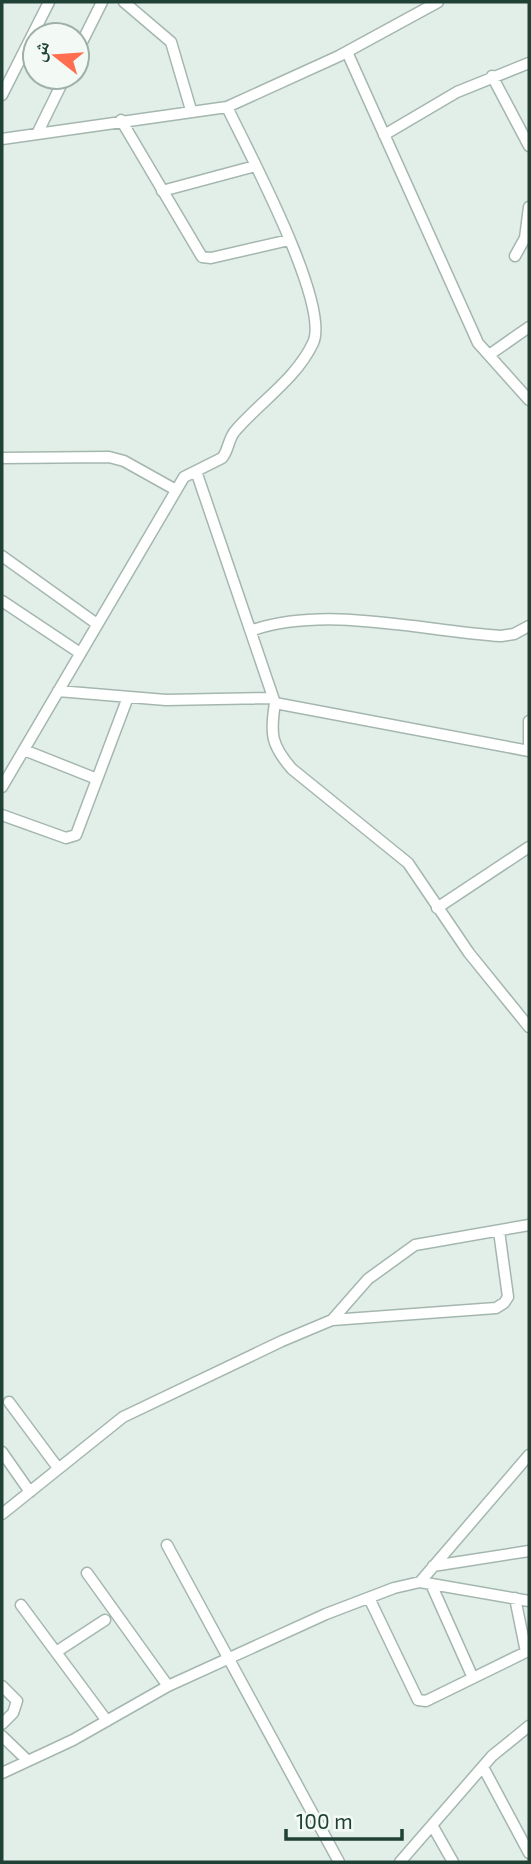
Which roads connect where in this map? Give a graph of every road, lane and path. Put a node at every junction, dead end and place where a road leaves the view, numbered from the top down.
1 (49, 2) edge
2 (102, 2) edge
3 (124, 2) edge
4 (438, 2) edge
5 (91, 24) edge
6 (347, 52) junction
7 (529, 63) edge
8 (492, 76) junction
9 (58, 91) edge
10 (2, 95) edge
11 (227, 107) junction
12 (191, 110) junction
13 (121, 120) junction
14 (37, 134) junction
15 (384, 135) junction
16 (2, 139) edge
17 (529, 146) edge
18 (255, 166) junction
19 (162, 191) junction
20 (529, 207) edge
21 (289, 240) junction
22 (515, 256) dead end
23 (529, 327) edge
24 (489, 355) junction
25 (529, 400) edge
26 (2, 458) edge
27 (197, 471) junction
28 (176, 489) junction
29 (2, 556) edge
30 (2, 603) edge
31 (97, 624) junction
32 (529, 626) edge
33 (253, 630) junction
34 (80, 653) junction
35 (58, 691) junction
36 (128, 697) junction
37 (274, 700) junction
38 (529, 721) edge
39 (529, 745) edge
40 (24, 750) junction
41 (529, 751) edge
42 (97, 779) junction
43 (2, 787) edge
44 (2, 815) edge
45 (529, 847) edge
46 (437, 908) junction
47 (529, 1027) edge
48 (529, 1225) edge
49 (499, 1231) junction
50 (332, 1320) junction
51 (9, 1402) dead end
52 (2, 1452) edge
53 (529, 1455) edge
54 (58, 1468) junction
55 (30, 1492) junction
56 (2, 1514) edge
57 (167, 1545) dead end
58 (529, 1551) edge
59 (433, 1566) junction
60 (87, 1573) dead end
61 (420, 1582) junction
62 (431, 1584) junction
63 (369, 1598) junction
64 (516, 1598) junction
65 (529, 1601) edge
66 (21, 1605) dead end
67 (105, 1620) dead end
68 (56, 1652) junction
69 (227, 1659) junction
70 (473, 1678) junction
71 (2, 1686) edge
72 (168, 1686) junction
73 (107, 1721) junction
74 (2, 1724) edge
75 (529, 1726) edge
76 (2, 1736) edge
77 (27, 1760) junction
78 (483, 1767) junction
79 (2, 1773) edge
80 (432, 1825) junction
81 (529, 1853) edge
82 (339, 1862) edge
83 (400, 1862) edge
84 (453, 1862) edge

1 - 10 street
2 - 5 street
3 - 12 street
4 - 6 street
6 - 11 street
6 - 15 street
7 - 8 street
8 - 15 street
8 - 17 street
9 - 14 street
11 - 12 street
11 - 18 street
12 - 13 street
13 - 14 street
13 - 19 street
14 - 16 street
15 - 24 street
18 - 19 street
18 - 21 street
19 - 21 street
20 - 22 street
21 - 27 street
23 - 24 street
24 - 25 street
26 - 28 street
27 - 28 street
27 - 33 street
28 - 31 street
29 - 31 street
30 - 34 street
31 - 34 street
32 - 33 street
33 - 37 street
34 - 35 street
35 - 36 street
35 - 40 street
36 - 37 street
36 - 42 street
37 - 41 street
37 - 46 street
38 - 39 street
40 - 42 street
40 - 43 street
42 - 44 street
45 - 46 street
46 - 47 street
48 - 49 street
49 - 50 street
49 - 50 street
50 - 54 street
51 - 54 street
52 - 55 street
53 - 59 street
54 - 55 street
55 - 56 street
57 - 69 street
58 - 59 street
59 - 61 street
60 - 72 street
61 - 62 street
61 - 63 street
62 - 64 street
62 - 70 street
63 - 69 street
63 - 70 street
64 - 65 street
64 - 70 street
66 - 68 street
67 - 68 street
68 - 73 street
69 - 72 street
69 - 82 street
71 - 74 street
72 - 73 street
73 - 77 street
75 - 78 street
76 - 77 street
77 - 79 street
78 - 80 street
78 - 81 street
80 - 83 street
80 - 84 street

